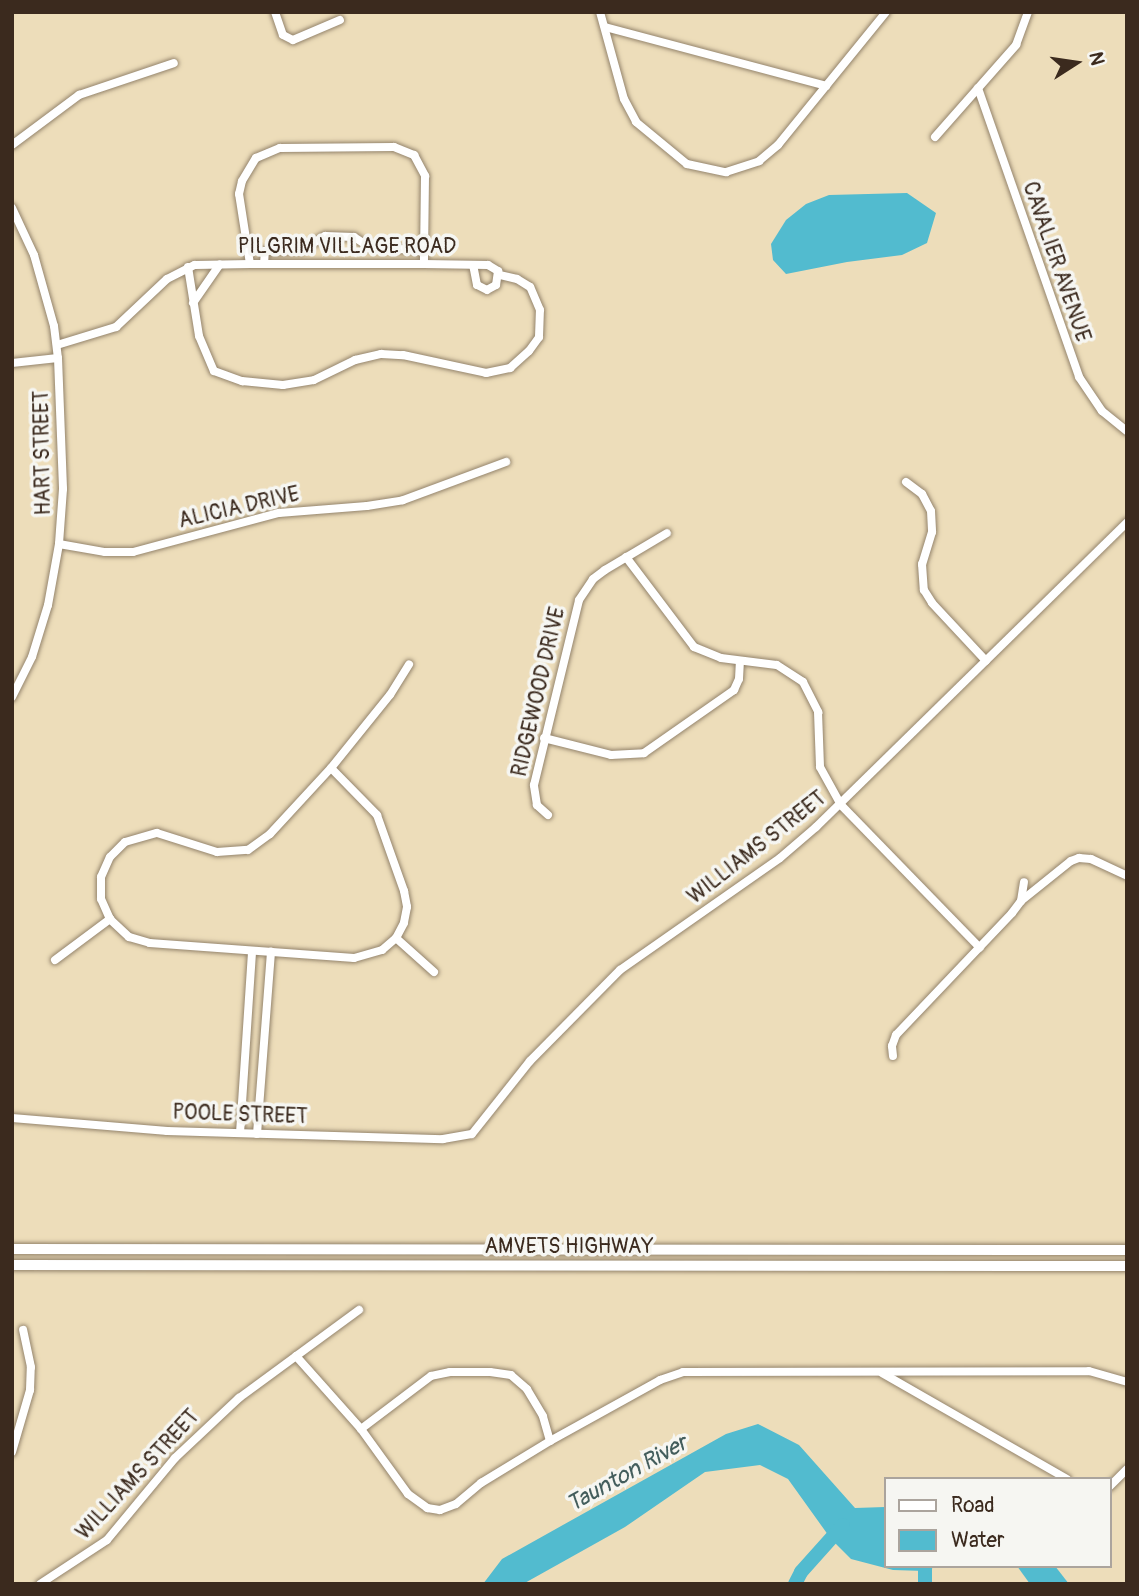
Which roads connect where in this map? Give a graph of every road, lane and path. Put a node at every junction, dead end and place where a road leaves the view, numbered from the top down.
1 (275, 12) edge
2 (600, 12) edge
3 (886, 12) edge
4 (1028, 12) edge
5 (340, 20) dead end
6 (604, 27) junction
7 (174, 63) dead end
8 (826, 86) junction
9 (978, 88) junction
10 (935, 137) dead end
11 (12, 145) edge
12 (12, 208) edge
13 (424, 250) junction
14 (220, 264) junction
15 (250, 264) junction
16 (264, 264) junction
17 (424, 264) junction
18 (473, 265) junction
19 (188, 267) junction
20 (499, 275) junction
21 (192, 303) junction
22 (57, 345) junction
23 (58, 358) junction
24 (12, 363) edge
25 (1127, 432) edge
26 (506, 462) dead end
27 (906, 482) dead end
28 (1127, 522) edge
29 (667, 533) dead end
30 (60, 544) junction
31 (626, 557) junction
32 (740, 661) junction
33 (986, 661) junction
34 (409, 664) dead end
35 (12, 697) edge
36 (544, 738) junction
37 (331, 768) junction
38 (841, 805) junction
39 (548, 815) dead end
40 (1127, 876) edge
41 (1024, 882) dead end
42 (1021, 901) junction
43 (110, 919) junction
44 (396, 938) junction
45 (980, 948) junction
46 (252, 951) junction
47 (271, 952) junction
48 (55, 960) dead end
49 (434, 972) dead end
50 (893, 1056) dead end
51 (12, 1118) edge
52 (240, 1133) junction
53 (257, 1134) junction
54 (467, 1136) joint
55 (12, 1249) edge
56 (1127, 1250) edge
57 (12, 1265) edge
58 (1127, 1266) edge
59 (359, 1310) dead end
60 (23, 1330) dead end
61 (296, 1356) junction
62 (879, 1371) junction
63 (1127, 1382) edge
64 (361, 1429) junction
65 (550, 1441) junction
66 (12, 1452) edge
67 (1127, 1469) edge
68 (1064, 1477) edge
69 (1111, 1485) edge
70 (40, 1584) edge

1 - 5 street
2 - 6 street
3 - 8 street
4 - 9 street
6 - 8 street
6 - 8 street
7 - 11 street
9 - 10 street
9 - 25 street, CAVALIER AVENUE
12 - 22 street, HART STREET
13 - 15 street
13 - 16 street
13 - 17 street
14 - 15 street, PILGRIM VILLAGE ROAD
14 - 19 street, PILGRIM VILLAGE ROAD
14 - 21 street, PILGRIM VILLAGE ROAD
15 - 16 street, PILGRIM VILLAGE ROAD
16 - 17 street, PILGRIM VILLAGE ROAD
17 - 18 street, PILGRIM VILLAGE ROAD
18 - 20 street, PILGRIM VILLAGE ROAD
18 - 20 street, PILGRIM VILLAGE ROAD
19 - 21 street, PILGRIM VILLAGE ROAD
19 - 22 street, PILGRIM VILLAGE ROAD
20 - 21 street, PILGRIM VILLAGE ROAD
22 - 23 street, HART STREET
23 - 24 street
23 - 30 street, HART STREET
26 - 30 street, ALICIA DRIVE
27 - 33 street
28 - 33 street, WILLIAMS STREET
29 - 31 street, RIDGEWOOD DRIVE
30 - 35 street, HART STREET
31 - 32 street
31 - 36 street, RIDGEWOOD DRIVE
32 - 36 street
32 - 38 street
33 - 38 street, WILLIAMS STREET
34 - 37 street
36 - 39 street, RIDGEWOOD DRIVE
37 - 43 street
37 - 44 street
38 - 45 street
38 - 54 street, WILLIAMS STREET
40 - 42 street
41 - 42 street
42 - 45 street
43 - 46 street
43 - 48 street
44 - 47 street
44 - 49 street
45 - 50 street
46 - 47 street
46 - 52 street
47 - 53 street
51 - 52 street, POOLE STREET
52 - 53 street, POOLE STREET
53 - 54 street, POOLE STREET
55 - 56 highway, AMVETS HIGHWAY
57 - 58 highway, AMVETS HIGHWAY
59 - 61 street, WILLIAMS STREET
60 - 66 street
61 - 64 street
61 - 70 street, WILLIAMS STREET
62 - 63 street
62 - 65 street
62 - 68 street
64 - 65 street
64 - 65 street
67 - 69 street

